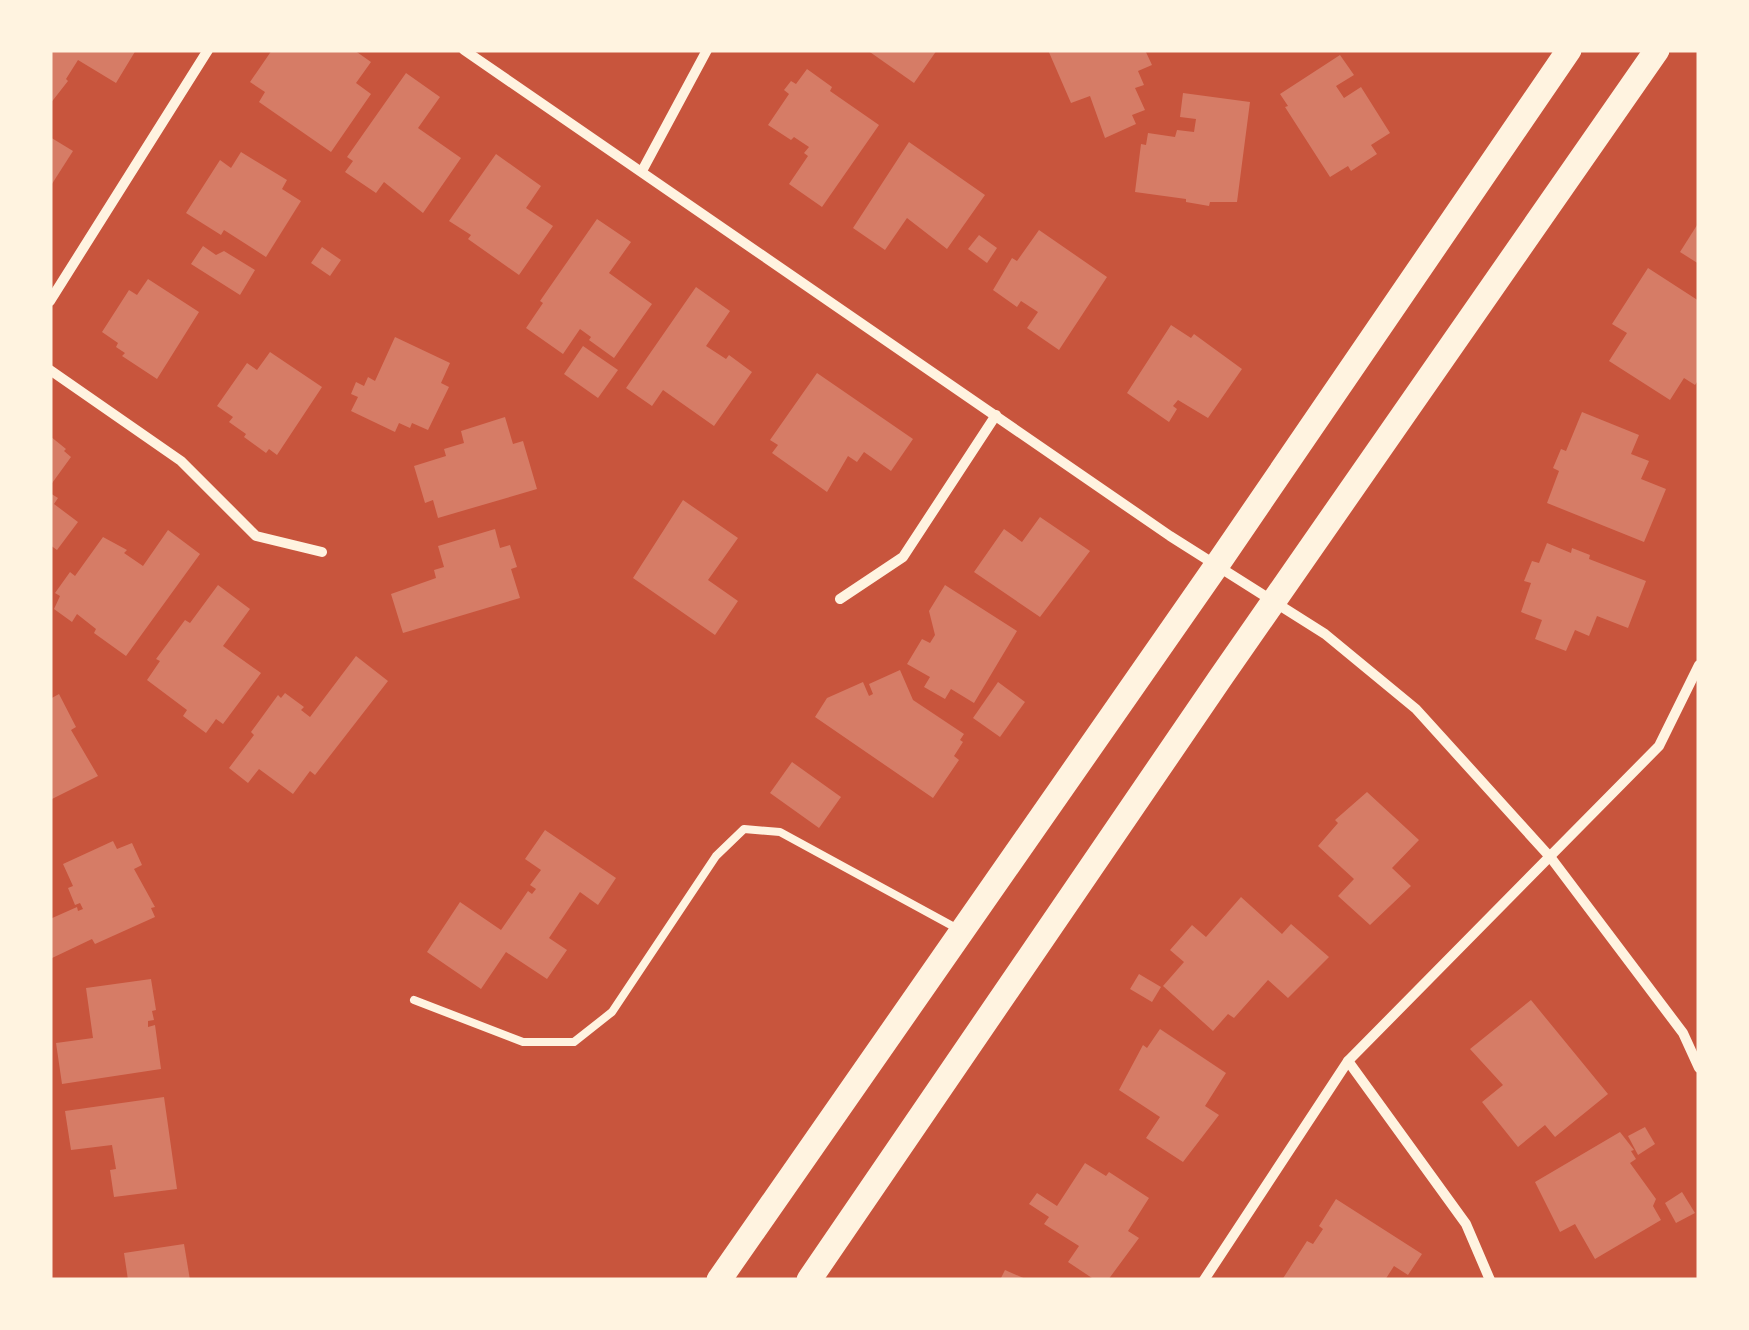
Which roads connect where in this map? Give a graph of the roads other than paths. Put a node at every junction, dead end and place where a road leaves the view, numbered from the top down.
1 (208, 50) edge
2 (464, 50) edge
3 (707, 50) edge
4 (1569, 50) edge
5 (1657, 50) edge
6 (642, 170) junction
7 (50, 301) edge
8 (50, 370) edge
9 (996, 415) junction
10 (322, 552) dead end
11 (1217, 566) junction
12 (840, 598) dead end
13 (1274, 602) junction
14 (1699, 665) edge
15 (1551, 858) junction
16 (962, 931) junction
17 (414, 1000) dead end
18 (1348, 1061) junction
19 (1699, 1068) edge
20 (719, 1280) edge
21 (810, 1280) edge
22 (1204, 1280) edge
23 (1490, 1280) edge

1 - 7 street
2 - 6 street
3 - 6 street
4 - 11 main road
5 - 13 main road
6 - 9 street
8 - 10 street
9 - 11 street
9 - 12 street
11 - 13 street
11 - 16 main road
13 - 15 street
13 - 21 main road
14 - 15 street
15 - 18 street
15 - 19 street
16 - 17 lane
16 - 20 main road
18 - 22 street
18 - 23 street

